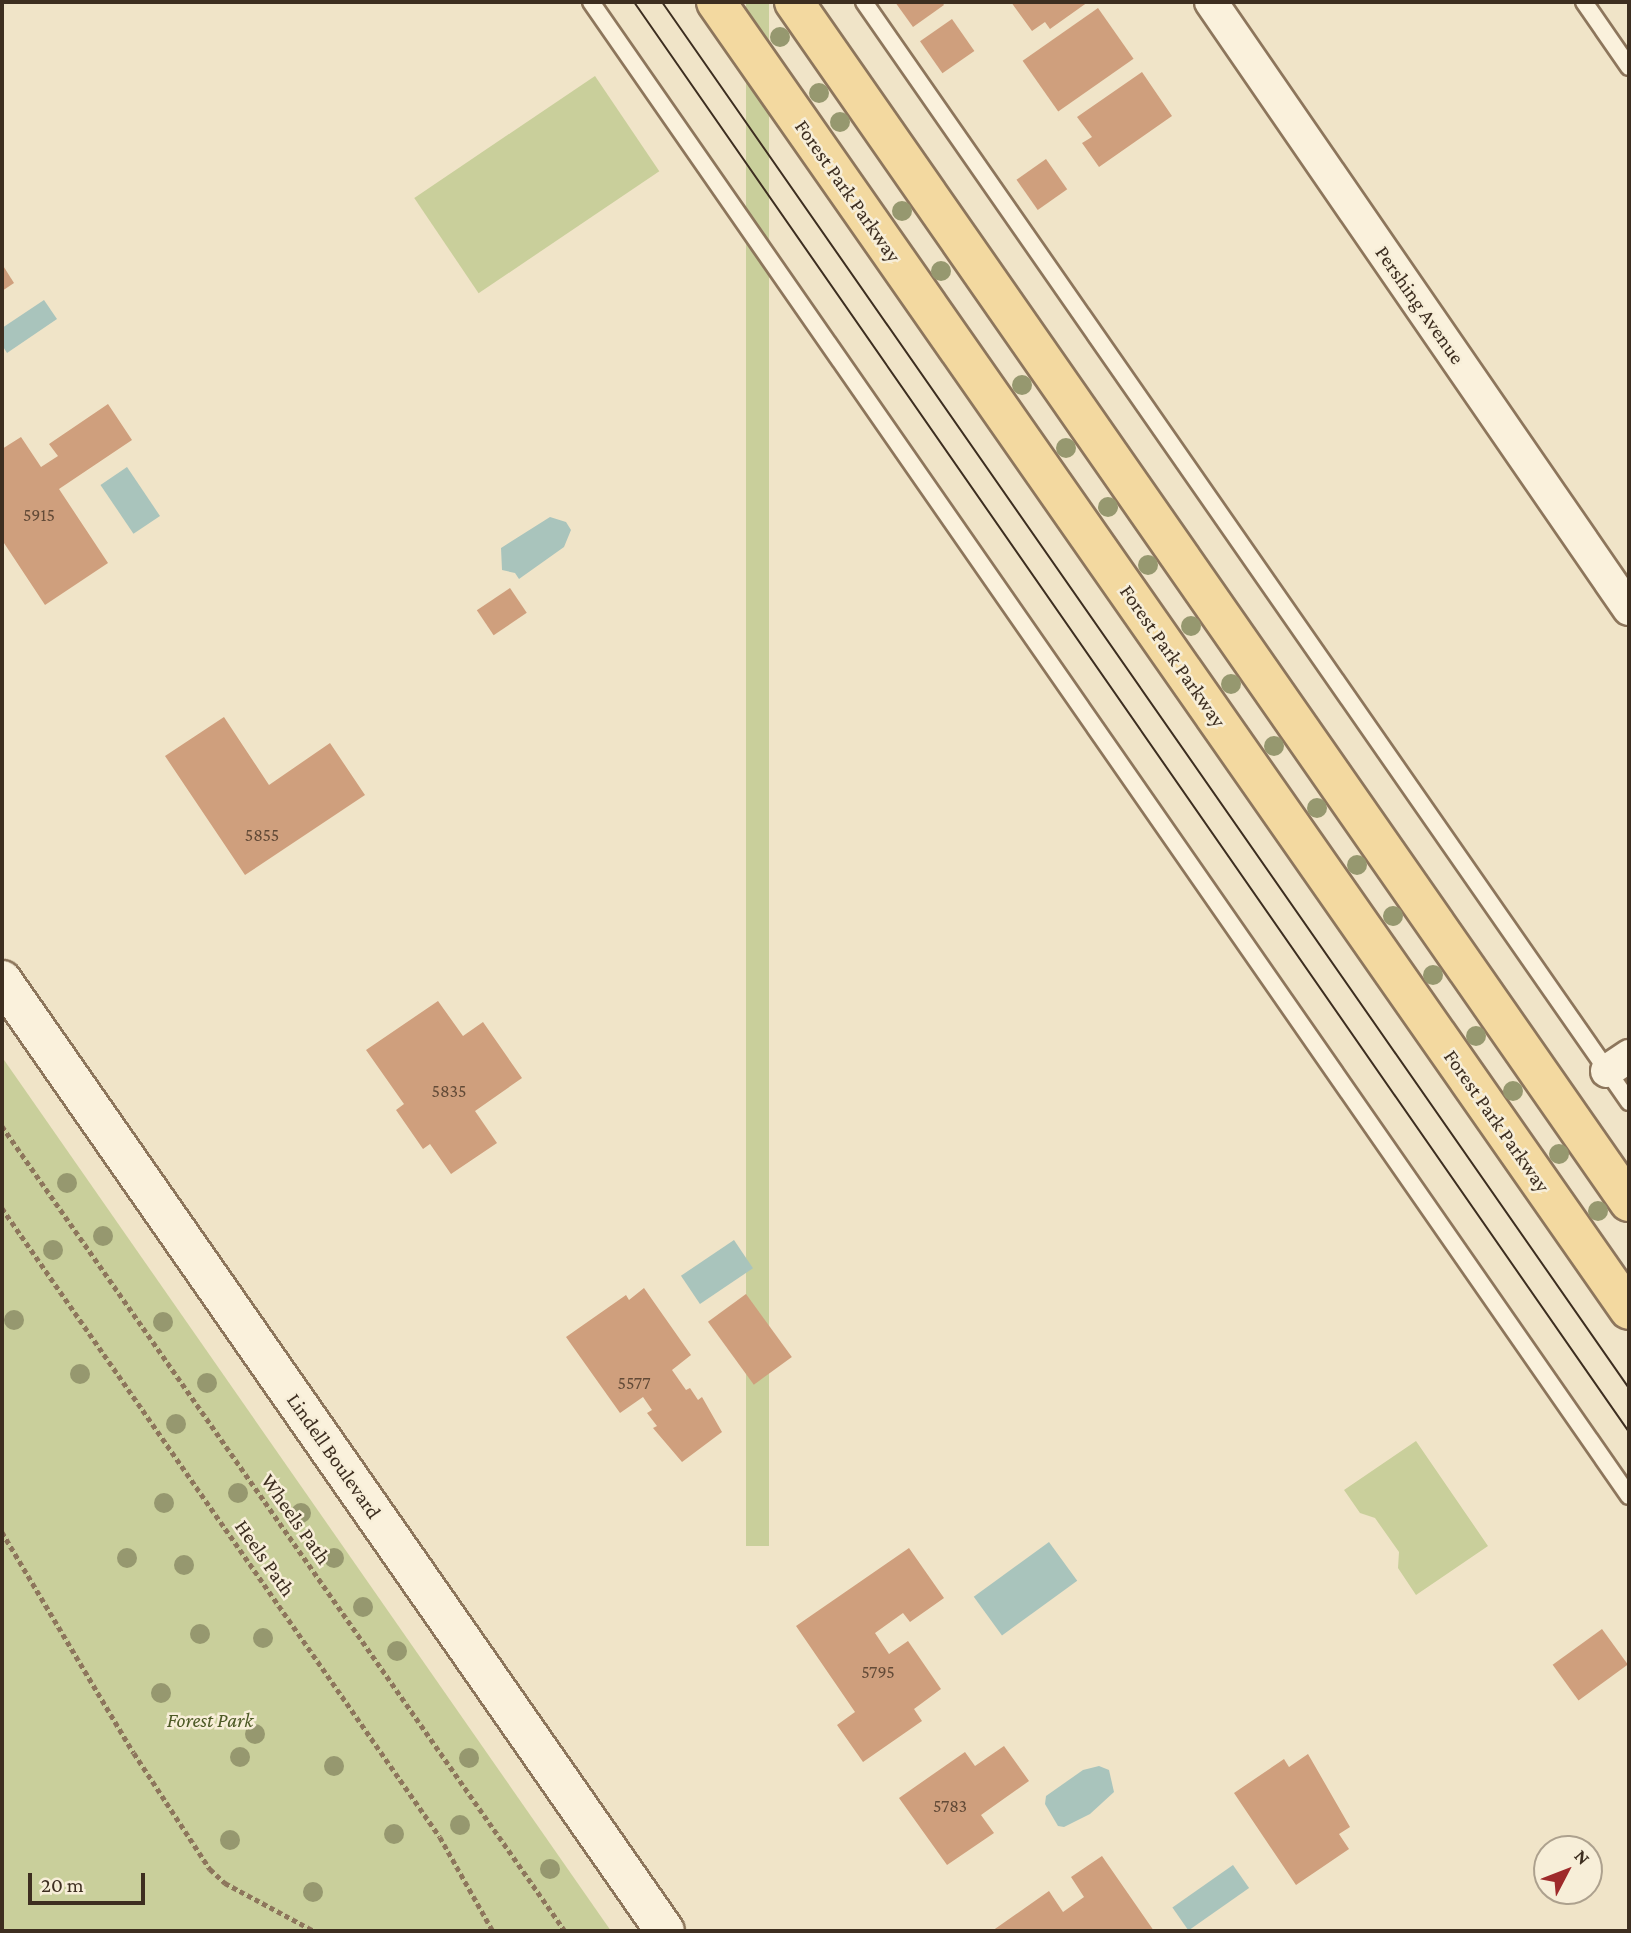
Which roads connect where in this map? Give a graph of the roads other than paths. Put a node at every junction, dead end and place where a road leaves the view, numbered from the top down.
1 (591, 2) edge
2 (716, 2) edge
3 (794, 2) edge
4 (864, 2) edge
5 (1210, 2) edge
6 (1584, 2) edge
7 (1629, 67) edge
8 (1629, 609) edge
9 (2, 980) edge
10 (1618, 1063) edge
11 (1629, 1102) edge
12 (1629, 1202) edge
13 (1629, 1310) edge
14 (1629, 1496) edge
15 (665, 1931) edge

1 - 14 lane
2 - 13 main road, Forest Park Parkway
3 - 12 main road
4 - 10 lane
5 - 8 street, Pershing Avenue
6 - 7 lane
9 - 15 main road, Lindell Boulevard
10 - 11 lane

